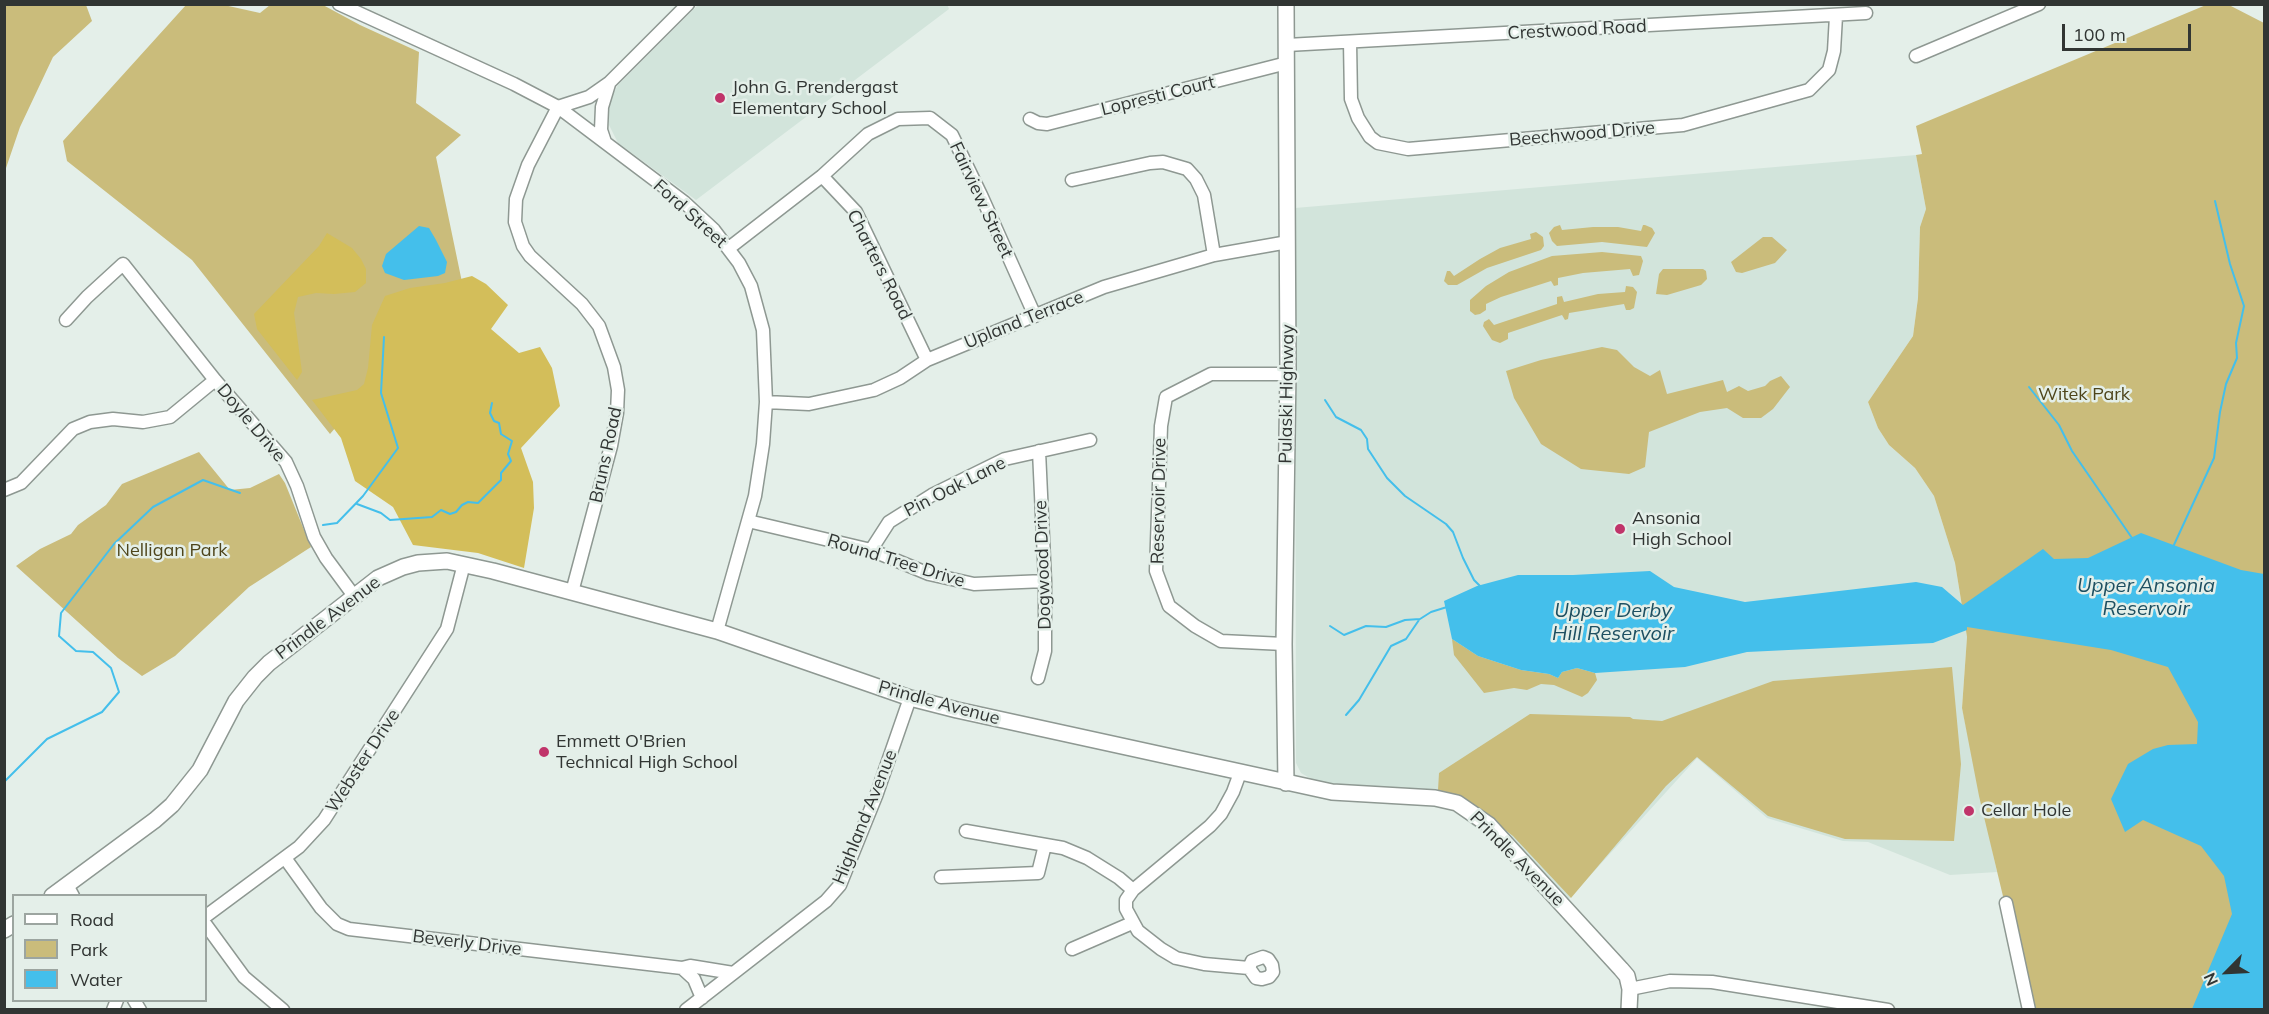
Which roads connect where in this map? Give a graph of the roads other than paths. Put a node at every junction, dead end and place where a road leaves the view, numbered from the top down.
1 (339, 4) edge
2 (688, 4) edge
3 (1286, 4) edge
4 (2039, 4) edge
5 (1866, 13) dead end
6 (1836, 16) junction
7 (1350, 42) junction
8 (1287, 45) junction
9 (1916, 56) dead end
10 (1287, 63) junction
11 (609, 83) junction
12 (558, 107) junction
13 (1030, 119) dead end
14 (605, 142) junction
15 (822, 176) junction
16 (1072, 180) dead end
17 (1288, 242) junction
18 (729, 248) junction
19 (1214, 255) junction
20 (1035, 316) junction
21 (66, 320) dead end
22 (927, 360) junction
23 (1288, 374) junction
24 (215, 380) junction
25 (766, 402) junction
26 (1090, 440) dead end
27 (1039, 451) junction
28 (4, 490) edge
29 (748, 521) junction
30 (871, 550) junction
31 (464, 564) junction
32 (1045, 581) junction
33 (572, 592) junction
34 (354, 596) junction
35 (717, 631) junction
36 (1284, 644) junction
37 (1038, 678) dead end
38 (910, 698) junction
39 (1240, 773) junction
40 (1286, 783) junction
41 (966, 831) dead end
42 (1045, 845) junction
43 (285, 858) junction
44 (941, 877) dead end
45 (70, 890) edge
46 (1133, 890) junction
47 (2006, 903) dead end
48 (207, 915) edge
49 (1132, 923) junction
50 (207, 926) edge
51 (1072, 949) dead end
52 (681, 968) junction
53 (1249, 968) dead end
54 (733, 973) junction
55 (1630, 989) junction
56 (702, 998) junction
57 (283, 1010) edge
58 (686, 1010) edge
59 (1629, 1010) edge
60 (1888, 1010) edge
61 (2029, 1010) edge

1 - 12 street, Ford Street
2 - 11 street
3 - 8 main road, Pulaski Highway
4 - 9 street
5 - 6 street, Crestwood Road
6 - 7 street, Crestwood Road
6 - 7 street, Beechwood Drive
7 - 8 street, Crestwood Road
8 - 10 main road, Pulaski Highway
10 - 13 street, Lopresti Court
10 - 17 main road, Pulaski Highway
11 - 12 street
11 - 14 street
12 - 14 street, Ford Street
12 - 33 street, Bruns Road
14 - 18 street, Ford Street
15 - 18 street, Fairview Street
15 - 20 street, Fairview Street
15 - 22 street, Charters Road
16 - 19 street
17 - 19 street, Upland Terrace
17 - 23 main road, Pulaski Highway
18 - 25 street, Ford Street
19 - 20 street, Upland Terrace
20 - 22 street, Upland Terrace
21 - 24 street, Doyle Drive
22 - 25 street, Upland Terrace
23 - 36 main road, Pulaski Highway
23 - 36 street, Reservoir Drive
24 - 28 street
24 - 34 street, Doyle Drive
25 - 29 street, Ford Street
26 - 27 street, Pin Oak Lane
27 - 30 street, Pin Oak Lane
27 - 32 street, Dogwood Drive
29 - 30 street, Round Tree Drive
29 - 35 street, Ford Street
30 - 32 street, Round Tree Drive
31 - 33 main road, Prindle Avenue
31 - 34 main road, Prindle Avenue
31 - 43 street, Webster Drive
32 - 37 street, Dogwood Drive
33 - 35 main road, Prindle Avenue
34 - 45 main road, Prindle Avenue
35 - 38 main road, Prindle Avenue
36 - 40 main road, Pulaski Highway
38 - 39 main road, Prindle Avenue
38 - 54 street, Highland Avenue
39 - 40 main road, Prindle Avenue
39 - 46 street
40 - 55 main road, Prindle Avenue
41 - 42 street
42 - 44 street
42 - 46 street
43 - 48 street, Webster Drive
43 - 52 street, Beverly Drive
46 - 49 street
47 - 61 street
49 - 51 street
49 - 53 street
50 - 57 street
52 - 54 street, Beverly Drive
52 - 56 street
54 - 56 street, Highland Avenue
55 - 59 main road
55 - 60 street
56 - 58 street, Highland Avenue

